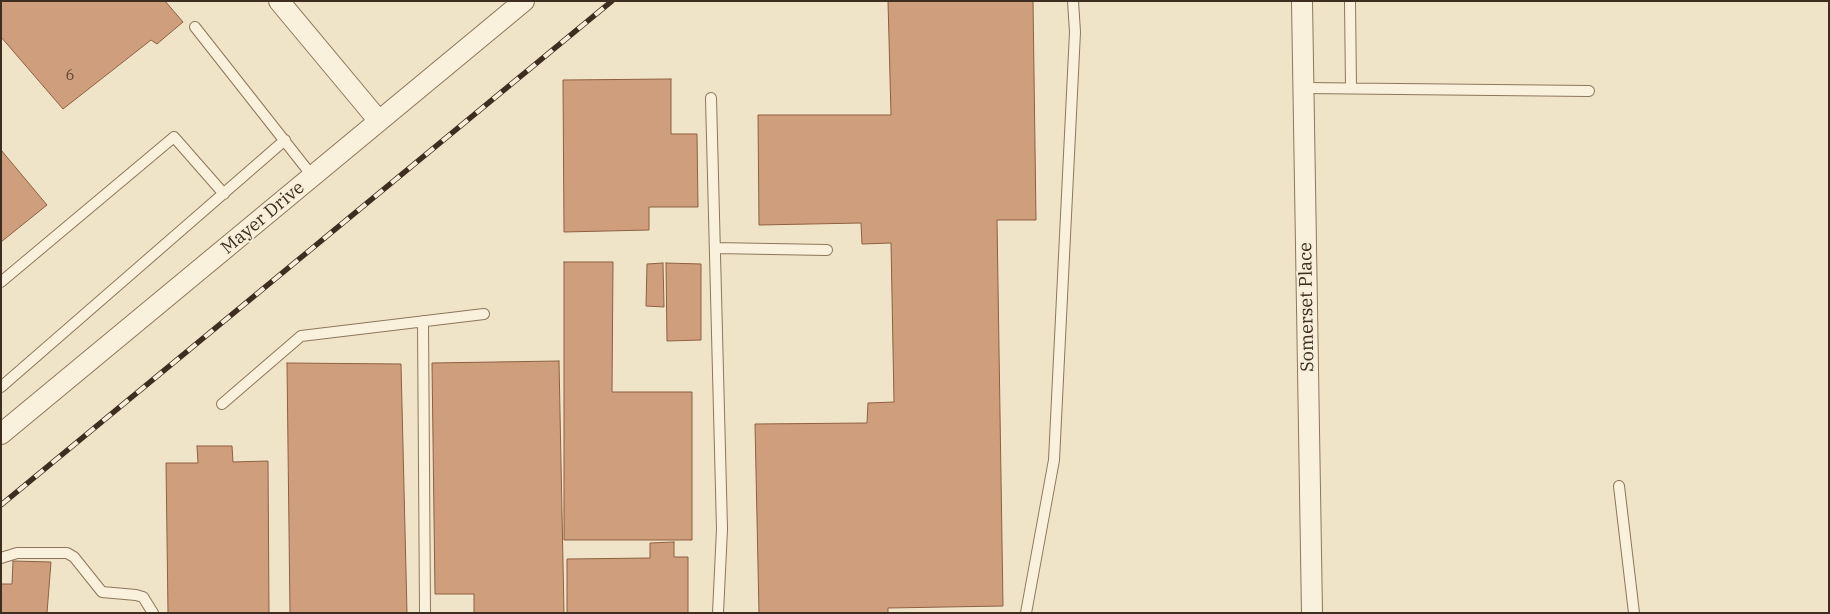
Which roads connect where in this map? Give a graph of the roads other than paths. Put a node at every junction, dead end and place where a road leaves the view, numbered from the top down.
1 (279, 1) edge
2 (524, 1) edge
3 (1073, 1) edge
4 (1302, 1) edge
5 (1350, 1) edge
6 (195, 27) dead end
7 (1304, 88) junction
8 (1352, 88) junction
9 (1589, 91) dead end
10 (711, 98) dead end
11 (379, 122) junction
12 (285, 140) junction
13 (313, 177) junction
14 (224, 194) junction
15 (715, 248) junction
16 (827, 250) dead end
17 (1, 282) edge
18 (484, 314) dead end
19 (424, 321) junction
20 (1, 387) edge
21 (222, 404) dead end
22 (1, 434) edge
23 (1619, 486) dead end
24 (1, 558) edge
25 (153, 613) edge
26 (425, 613) edge
27 (718, 613) edge
28 (1026, 613) edge
29 (1312, 613) edge
30 (1634, 613) edge

1 - 11 street
2 - 11 street, Mayer Drive
3 - 28 lane
4 - 7 street, Somerset Place
5 - 8 lane
6 - 12 lane
7 - 8 lane
7 - 29 street, Somerset Place
8 - 9 lane
10 - 15 lane
11 - 13 street, Mayer Drive
12 - 13 lane
12 - 14 lane
13 - 22 street, Mayer Drive
14 - 17 lane
14 - 20 lane
15 - 16 lane
15 - 27 lane
18 - 19 lane
19 - 21 lane
19 - 26 lane
23 - 30 lane
24 - 25 lane

